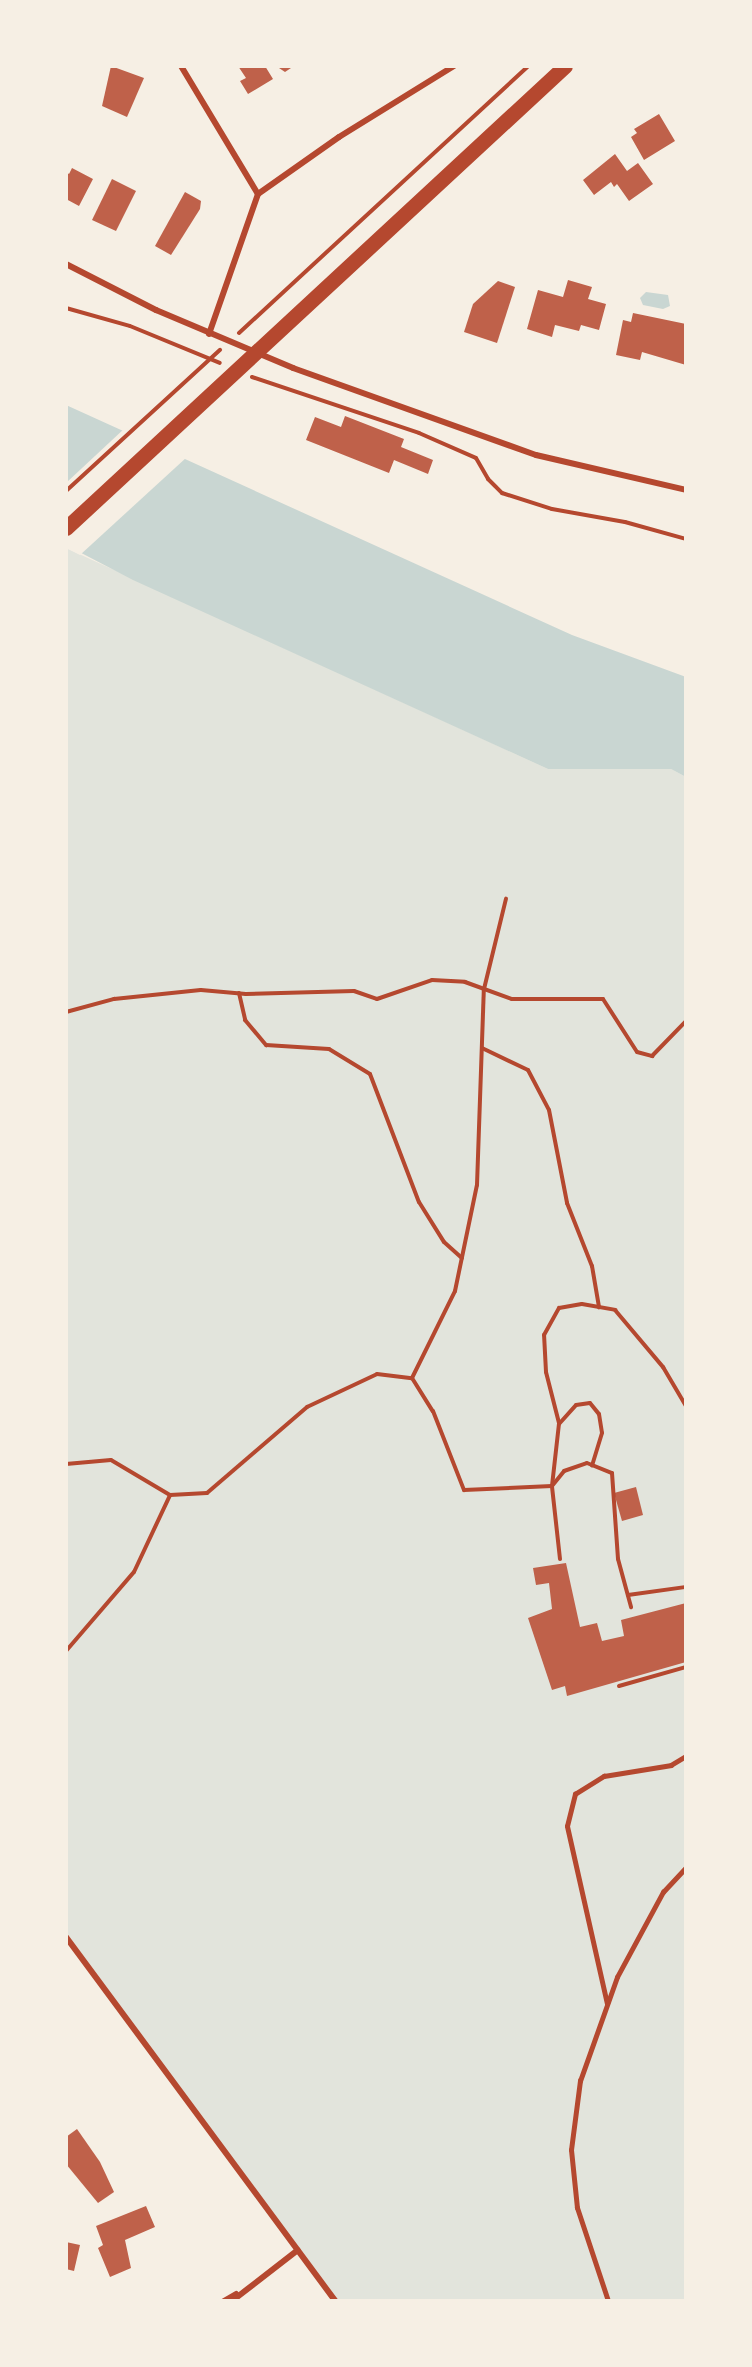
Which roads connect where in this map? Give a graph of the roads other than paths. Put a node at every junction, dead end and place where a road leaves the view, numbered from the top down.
1 (181, 66) edge
2 (454, 66) edge
3 (565, 66) edge
4 (258, 194) junction
5 (66, 264) edge
6 (209, 334) junction
7 (686, 490) edge
8 (66, 528) edge
9 (686, 1756) edge
10 (686, 1867) edge
11 (66, 1937) edge
12 (607, 2004) junction
13 (298, 2250) junction
14 (246, 2287) junction
15 (224, 2301) edge
16 (232, 2301) edge
17 (335, 2301) edge
18 (608, 2301) edge

1 - 4 street
2 - 4 street
3 - 8 main road
4 - 6 street
5 - 6 street
6 - 7 street
9 - 12 lane
10 - 12 lane
11 - 13 street
12 - 18 lane
13 - 14 street
13 - 17 street
14 - 15 street
14 - 16 street

